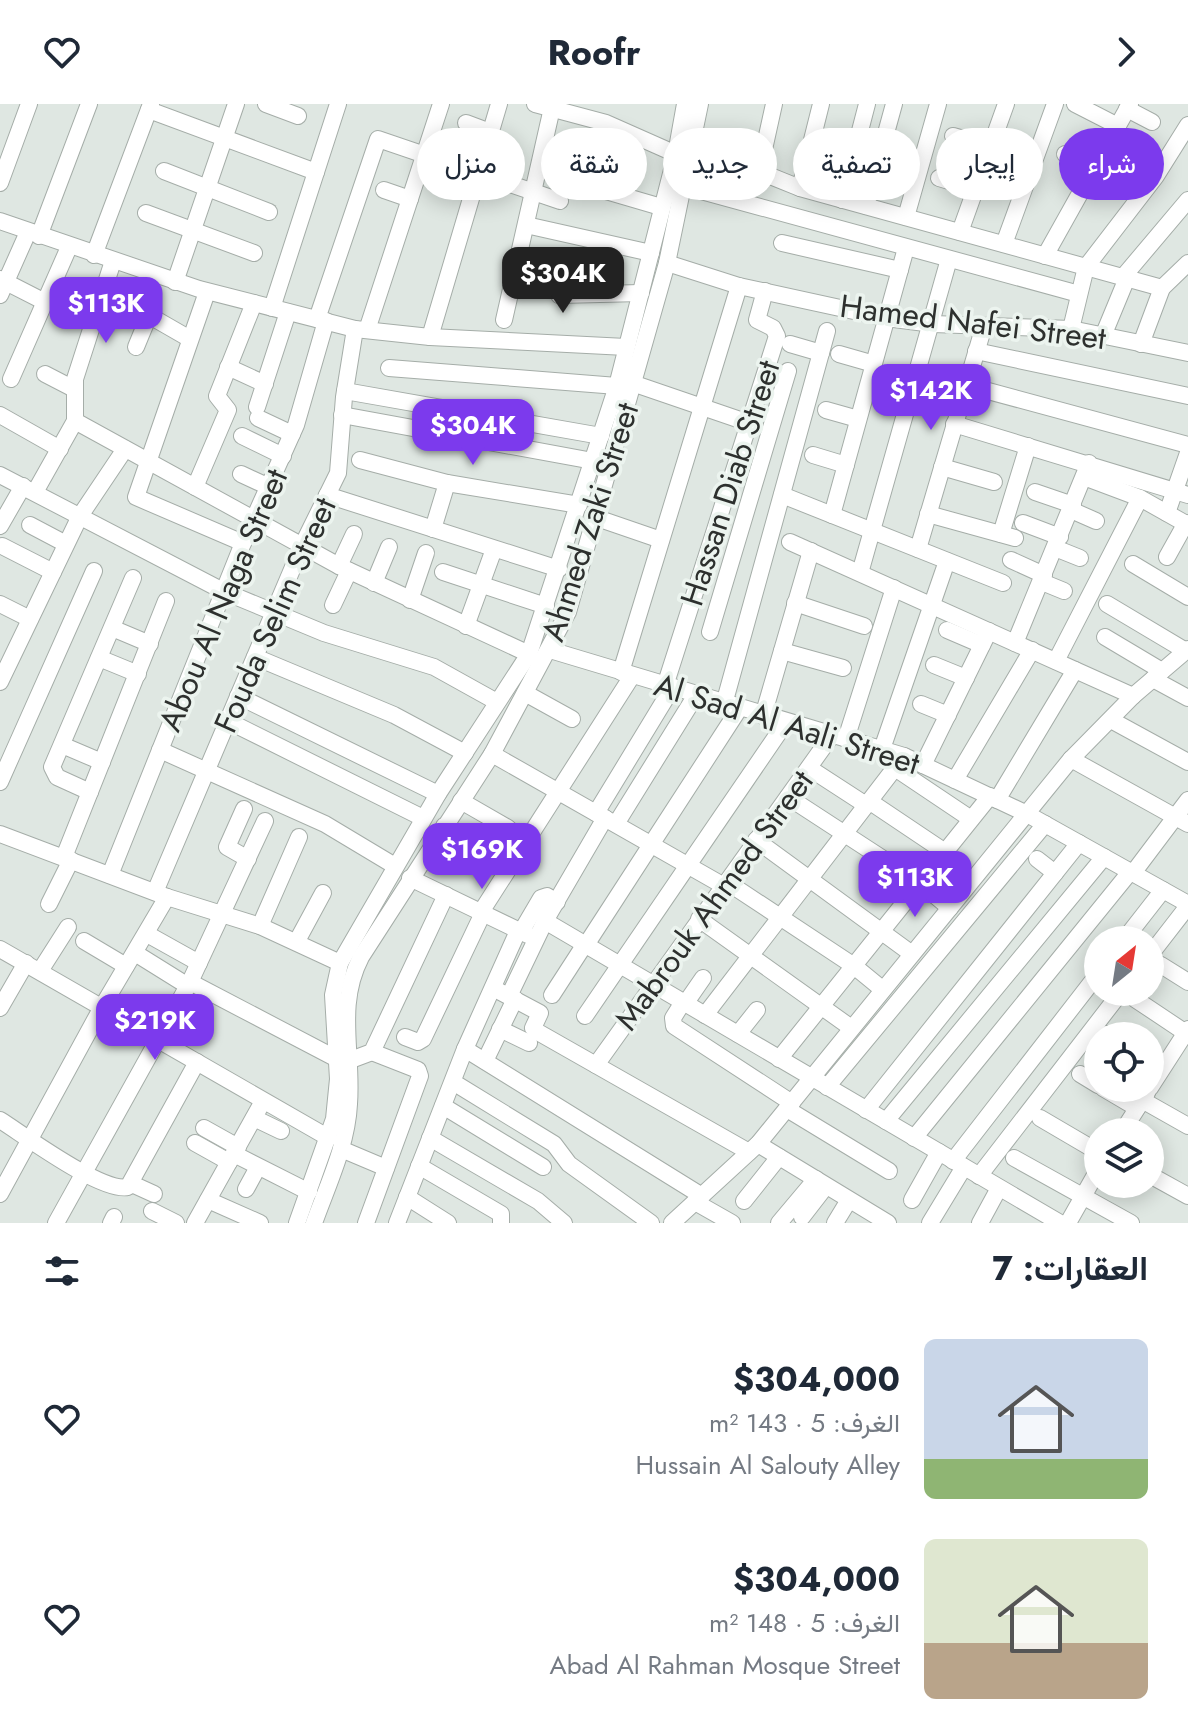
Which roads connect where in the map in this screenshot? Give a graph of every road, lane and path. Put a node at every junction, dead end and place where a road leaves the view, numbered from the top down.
1 (29, 104) edge
2 (89, 104) edge
3 (236, 104) edge
4 (266, 104) edge
5 (338, 104) edge
6 (441, 104) edge
7 (499, 104) edge
8 (535, 104) edge
9 (685, 104) edge
10 (700, 104) edge
11 (774, 104) edge
12 (821, 104) edge
13 (867, 104) edge
14 (894, 104) edge
15 (938, 104) edge
16 (1055, 104) edge
17 (1075, 104) edge
18 (1001, 105) edge
19 (150, 107) edge
20 (1128, 107) edge
21 (552, 108) junction
22 (298, 116) dead end
23 (1152, 122) dead end
24 (466, 123) dead end
25 (1188, 125) edge
26 (1118, 126) joint
27 (433, 128) edge
28 (479, 128) edge
29 (491, 128) edge
30 (681, 128) edge
31 (696, 128) edge
32 (769, 128) edge
33 (815, 128) edge
34 (861, 128) edge
35 (996, 128) edge
36 (224, 140) junction
37 (663, 148) edge
38 (417, 153) edge
39 (164, 171) dead end
40 (316, 172) junction
41 (417, 177) edge
42 (0, 183) edge
43 (207, 188) junction
44 (525, 189) edge
45 (384, 190) dead end
46 (534, 192) junction
47 (410, 199) junction
48 (470, 200) edge
49 (637, 200) edge
50 (663, 200) edge
51 (680, 200) edge
52 (733, 200) edge
53 (842, 200) edge
54 (972, 200) edge
55 (1078, 200) edge
56 (1188, 200) edge
57 (560, 201) dead end
58 (866, 206) junction
59 (661, 207) junction
60 (269, 212) dead end
61 (146, 213) dead end
62 (906, 217) junction
63 (0, 221) edge
64 (526, 225) junction
65 (193, 230) junction
66 (852, 233) junction
67 (964, 233) junction
68 (34, 234) junction
69 (782, 243) dead end
70 (1004, 244) junction
71 (69, 247) junction
72 (906, 248) junction
73 (254, 253) dead end
74 (651, 253) junction
75 (94, 255) junction
76 (1045, 256) junction
77 (845, 257) junction
78 (563, 259) dead end
79 (113, 261) junction
80 (955, 261) junction
81 (667, 263) junction
82 (1188, 263) edge
83 (1086, 267) junction
84 (900, 270) junction
85 (1125, 278) junction
86 (175, 282) junction
87 (2, 285) edge
88 (739, 286) junction
89 (1162, 288) junction
90 (103, 289) junction
91 (765, 291) junction
92 (207, 292) junction
93 (641, 293) junction
94 (1079, 294) junction
95 (45, 302) junction
96 (254, 303) junction
97 (280, 310) junction
98 (150, 313) junction
99 (633, 318) junction
100 (886, 318) junction
101 (322, 320) junction
102 (504, 320) dead end
103 (651, 322) junction
104 (933, 324) junction
105 (984, 326) junction
106 (361, 329) junction
107 (1071, 329) junction
108 (827, 331) dead end
109 (1103, 336) junction
110 (430, 337) junction
111 (190, 339) junction
112 (790, 344) dead end
113 (1141, 344) junction
114 (136, 347) dead end
115 (626, 347) junction
116 (976, 351) junction
117 (821, 353) junction
118 (1188, 353) edge
119 (839, 354) dead end
120 (874, 364) junction
121 (228, 367) junction
122 (389, 368) dead end
123 (788, 371) dead end
124 (45, 374) dead end
125 (11, 379) dead end
126 (265, 384) junction
127 (635, 384) junction
128 (966, 385) junction
129 (617, 386) junction
130 (74, 389) junction
131 (345, 391) junction
132 (1188, 396) edge
133 (702, 407) junction
134 (826, 410) dead end
135 (0, 415) edge
136 (342, 415) junction
137 (858, 419) junction
138 (75, 421) junction
139 (749, 423) junction
140 (954, 424) junction
141 (292, 434) junction
142 (242, 436) dead end
143 (601, 436) junction
144 (1188, 445) edge
145 (1028, 446) junction
146 (60, 449) junction
147 (125, 449) junction
148 (1188, 453) edge
149 (813, 455) dead end
150 (283, 456) junction
151 (360, 460) dead end
152 (147, 461) junction
153 (593, 461) junction
154 (846, 465) junction
155 (942, 467) junction
156 (1086, 470) junction
157 (241, 474) dead end
158 (0, 475) edge
159 (994, 482) dead end
160 (447, 483) junction
161 (195, 487) junction
162 (269, 487) junction
163 (29, 489) junction
164 (1035, 492) dead end
165 (1182, 493) edge
166 (327, 495) junction
167 (782, 495) junction
168 (1140, 498) junction
169 (579, 505) junction
170 (1072, 507) junction
171 (1167, 513) junction
172 (928, 514) junction
173 (832, 515) junction
174 (80, 516) junction
175 (594, 517) junction
176 (253, 519) junction
177 (1096, 521) dead end
178 (1023, 523) dead end
179 (1187, 524) edge
180 (30, 525) dead end
181 (0, 526) edge
182 (433, 529) junction
183 (873, 531) junction
184 (354, 534) dead end
185 (661, 540) junction
186 (790, 542) dead end
187 (1058, 542) junction
188 (243, 543) junction
189 (66, 544) junction
190 (2, 546) dead end
191 (302, 546) junction
192 (389, 547) dead end
193 (494, 549) junction
194 (918, 549) junction
195 (811, 551) junction
196 (426, 553) dead end
197 (1167, 557) dead end
198 (1080, 558) dead end
199 (1011, 560) dead end
200 (947, 561) junction
201 (1133, 564) dead end
202 (344, 569) junction
203 (559, 569) junction
204 (94, 571) dead end
205 (53, 572) junction
206 (443, 572) dead end
207 (860, 573) junction
208 (133, 578) dead end
209 (1043, 578) junction
210 (374, 583) junction
211 (698, 583) junction
212 (1003, 583) dead end
213 (481, 585) junction
214 (894, 588) junction
215 (722, 590) junction
216 (1064, 591) dead end
217 (225, 592) junction
218 (1188, 597) edge
219 (410, 600) junction
220 (166, 601) dead end
221 (795, 603) junction
222 (0, 604) edge
223 (1107, 604) dead end
224 (333, 605) dead end
225 (932, 605) junction
226 (546, 606) junction
227 (274, 614) junction
228 (30, 619) junction
229 (466, 626) junction
230 (864, 626) dead end
231 (112, 628) junction
232 (947, 630) dead end
233 (710, 632) dead end
234 (1105, 637) dead end
235 (985, 638) junction
236 (1015, 643) junction
237 (150, 644) junction
238 (550, 650) junction
239 (1032, 650) junction
240 (1187, 650) edge
241 (782, 651) junction
242 (529, 654) junction
243 (255, 657) junction
244 (99, 658) junction
245 (1056, 661) junction
246 (934, 665) dead end
247 (843, 668) dead end
248 (1075, 670) junction
249 (2, 672) edge
250 (138, 674) junction
251 (626, 674) junction
252 (1157, 675) junction
253 (966, 678) junction
254 (668, 687) junction
255 (525, 693) junction
256 (696, 695) junction
257 (238, 696) junction
258 (1133, 696) junction
259 (1188, 698) edge
260 (497, 702) junction
261 (921, 704) dead end
262 (732, 706) junction
263 (948, 715) junction
264 (763, 716) junction
265 (572, 719) dead end
266 (1111, 720) junction
267 (228, 721) junction
268 (786, 722) junction
269 (839, 737) junction
270 (62, 745) junction
271 (882, 749) junction
272 (160, 750) junction
273 (465, 753) junction
274 (492, 754) junction
275 (1071, 759) junction
276 (102, 762) junction
277 (899, 762) junction
278 (1188, 762) edge
279 (923, 765) junction
280 (809, 768) junction
281 (206, 771) junction
282 (955, 780) junction
283 (0, 782) edge
284 (558, 791) junction
285 (90, 792) junction
286 (438, 794) junction
287 (788, 797) junction
288 (993, 798) junction
289 (1188, 800) edge
290 (461, 801) junction
291 (868, 803) junction
292 (244, 809) dead end
293 (1027, 814) junction
294 (423, 818) junction
295 (606, 818) junction
296 (971, 819) junction
297 (1182, 820) edge
298 (265, 821) dead end
299 (1045, 824) junction
300 (444, 826) junction
301 (508, 828) dead end
302 (233, 833) junction
303 (0, 834) edge
304 (844, 834) junction
305 (299, 837) dead end
306 (756, 840) junction
307 (256, 842) junction
308 (1079, 843) junction
309 (651, 844) junction
310 (945, 852) junction
311 (491, 854) dead end
312 (1104, 857) junction
313 (68, 858) junction
314 (248, 859) junction
315 (1037, 859) dead end
316 (395, 866) junction
317 (689, 866) junction
318 (1132, 872) junction
319 (1055, 873) junction
320 (110, 875) junction
321 (410, 878) junction
322 (810, 878) junction
323 (920, 883) junction
324 (725, 884) junction
325 (1163, 890) junction
326 (323, 893) dead end
327 (161, 894) junction
328 (446, 895) junction
329 (557, 902) junction
330 (49, 904) dead end
331 (1188, 905) edge
332 (950, 908) junction
333 (482, 913) junction
334 (223, 914) junction
335 (780, 917) junction
336 (699, 919) junction
337 (545, 921) junction
338 (260, 926) junction
339 (1135, 926) edge
340 (68, 927) dead end
341 (883, 929) junction
342 (147, 934) junction
343 (525, 934) junction
344 (84, 941) dead end
345 (297, 941) junction
346 (586, 944) junction
347 (1164, 946) edge
348 (0, 949) edge
349 (912, 954) junction
350 (750, 955) junction
351 (130, 960) junction
352 (199, 963) junction
353 (340, 963) junction
354 (622, 966) junction
355 (854, 966) junction
356 (1164, 966) edge
357 (33, 967) junction
358 (703, 978) dead end
359 (1188, 982) edge
360 (189, 984) junction
361 (653, 984) junction
362 (493, 988) junction
363 (882, 989) junction
364 (1084, 993) edge
365 (552, 995) dead end
366 (512, 998) junction
367 (2, 1001) edge
368 (684, 1003) junction
369 (821, 1006) junction
370 (1117, 1006) edge
371 (1146, 1006) edge
372 (102, 1007) junction
373 (757, 1010) dead end
374 (705, 1015) junction
375 (585, 1016) dead end
376 (850, 1027) junction
377 (500, 1029) junction
378 (1187, 1031) edge
379 (738, 1034) junction
380 (405, 1037) dead end
381 (159, 1040) junction
382 (529, 1043) dead end
383 (465, 1049) junction
384 (372, 1052) junction
385 (342, 1054) junction
386 (1181, 1054) edge
387 (779, 1059) junction
388 (485, 1061) junction
389 (197, 1062) junction
390 (600, 1073) junction
391 (1080, 1074) dead end
392 (1084, 1077) edge
393 (812, 1078) junction
394 (453, 1082) junction
395 (827, 1087) junction
396 (1154, 1102) edge
397 (443, 1106) junction
398 (789, 1106) junction
399 (258, 1110) junction
400 (866, 1110) junction
401 (1040, 1118) dead end
402 (0, 1120) edge
403 (886, 1121) junction
404 (1188, 1126) edge
405 (281, 1131) dead end
406 (200, 1136) dead end
407 (430, 1138) junction
408 (914, 1138) junction
409 (31, 1141) junction
410 (335, 1144) junction
411 (1084, 1144) edge
412 (754, 1148) junction
413 (233, 1154) junction
414 (779, 1157) junction
415 (1014, 1158) dead end
416 (959, 1164) junction
417 (419, 1166) junction
418 (258, 1167) junction
419 (543, 1167) dead end
420 (889, 1171) dead end
421 (85, 1172) junction
422 (384, 1174) junction
423 (821, 1183) junction
424 (1164, 1183) edge
425 (124, 1186) junction
426 (999, 1188) junction
427 (246, 1189) dead end
428 (309, 1192) junction
429 (0, 1194) edge
430 (408, 1194) junction
431 (1084, 1194) edge
432 (1188, 1196) edge
433 (1082, 1198) junction
434 (698, 1199) junction
435 (208, 1200) junction
436 (849, 1200) junction
437 (912, 1200) dead end
438 (744, 1201) dead end
439 (802, 1217) dead end
440 (1039, 1218) edge
441 (251, 1221) edge
442 (881, 1221) edge
443 (199, 1222) edge
444 (56, 1223) edge
445 (176, 1223) edge
446 (297, 1223) edge
447 (314, 1223) edge
448 (366, 1223) edge
449 (397, 1223) edge
450 (448, 1223) edge
451 (501, 1223) edge
452 (564, 1223) edge
453 (651, 1223) edge
454 (672, 1223) edge
455 (732, 1223) edge
456 (779, 1223) edge
457 (835, 1223) edge
458 (930, 1223) edge
459 (980, 1223) edge
460 (1060, 1223) edge
461 (1068, 1223) edge
462 (1131, 1223) edge

1 - 42 street
2 - 68 street
3 - 36 street
4 - 22 street
5 - 40 street
6 - 27 street, Fouda Selim Street
7 - 29 street
8 - 21 street
9 - 30 street, Ahmed Zaki Street
10 - 31 street, Ahmed Zaki Street
11 - 32 street
12 - 33 street
13 - 34 street
14 - 58 street
15 - 62 street
16 - 70 street
17 - 26 street
18 - 35 street
19 - 36 street
19 - 75 street
20 - 23 street
20 - 26 street
21 - 37 street
21 - 46 street
24 - 28 street
25 - 83 street
36 - 40 street
36 - 43 street
38 - 101 street, Abou Al Naga Street
39 - 43 street
40 - 97 street
41 - 47 street, Fouda Selim Street
43 - 60 street
43 - 65 street
44 - 46 street
45 - 47 street
46 - 57 street
46 - 64 street
47 - 106 street, Fouda Selim Street
48 - 110 street
49 - 59 street
50 - 59 street, Ahmed Zaki Street
51 - 81 street, Ahmed Zaki Street
52 - 66 street
53 - 58 street
54 - 67 street
55 - 76 street
56 - 85 street
58 - 62 street
59 - 74 street, Ahmed Zaki Street
61 - 65 street
62 - 67 street
63 - 68 street
64 - 74 street
64 - 102 street
65 - 73 street
65 - 86 street
66 - 72 street
66 - 77 street
67 - 70 street
67 - 80 street
68 - 71 street
68 - 87 street
69 - 77 street
70 - 76 street
71 - 75 street
71 - 95 street
72 - 80 street
72 - 84 street
74 - 93 street, Ahmed Zaki Street
75 - 79 street
76 - 83 street
77 - 84 street
78 - 93 street
79 - 86 street
79 - 90 street
80 - 94 street
80 - 104 street
81 - 88 street, Hamed Nafei Street
81 - 103 street, Ahmed Zaki Street
82 - 89 street
83 - 85 street
83 - 94 street
84 - 100 street
85 - 89 street
85 - 109 street
86 - 92 street
87 - 95 street
88 - 91 street, Hamed Nafei Street
88 - 133 street
89 - 113 street
90 - 98 street
90 - 130 street
91 - 100 street, Hamed Nafei Street
91 - 139 street, Hassan Diab Street
92 - 96 street
92 - 111 street
93 - 99 street, Ahmed Zaki Street
94 - 107 street
95 - 125 street
96 - 97 street
96 - 121 street
97 - 101 street
97 - 126 street
98 - 111 street
98 - 114 street
99 - 103 street
99 - 115 street, Ahmed Zaki Street
100 - 104 street, Hamed Nafei Street
100 - 120 street
101 - 106 street
101 - 141 street, Abou Al Naga Street
103 - 127 street, Ahmed Zaki Street
104 - 105 street, Hamed Nafei Street
104 - 183 street
105 - 107 street, Hamed Nafei Street
105 - 116 street
106 - 110 street
106 - 131 street, Fouda Selim Street
107 - 109 street, Hamed Nafei Street
108 - 117 street
109 - 113 street, Hamed Nafei Street
110 - 115 street
111 - 152 street
112 - 117 street
113 - 118 street, Hamed Nafei Street
115 - 129 street, Ahmed Zaki Street
116 - 128 street
116 - 132 street
117 - 167 street
119 - 120 street
120 - 137 street
121 - 126 street
121 - 161 street
122 - 129 street
123 - 215 street
124 - 130 street
126 - 141 street
127 - 133 street
127 - 175 street, Ahmed Zaki Street
128 - 140 street
128 - 144 street
129 - 143 street, Ahmed Zaki Street
130 - 138 street
131 - 136 street, Fouda Selim Street
131 - 143 street
133 - 139 street
133 - 185 street
134 - 137 street
135 - 146 street
136 - 153 street
136 - 166 street, Fouda Selim Street
137 - 154 street
138 - 146 street
138 - 147 street
139 - 211 street, Hassan Diab Street
140 - 145 street
140 - 155 street
141 - 150 street, Abou Al Naga Street
142 - 150 street
143 - 153 street, Ahmed Zaki Street
145 - 156 street
145 - 172 street
146 - 163 street
147 - 152 street
147 - 174 street
148 - 165 street
149 - 154 street
150 - 162 street, Abou Al Naga Street
151 - 160 street
152 - 161 street
152 - 188 street
153 - 169 street, Ahmed Zaki Street
154 - 173 street
155 - 159 street
155 - 172 street
156 - 165 street
156 - 168 street
156 - 170 street
157 - 162 street
158 - 163 street
160 - 169 street
160 - 182 street
161 - 176 street
162 - 176 street, Abou Al Naga Street
163 - 174 street
163 - 181 street
164 - 170 street
165 - 171 street
166 - 182 street
166 - 191 street, Fouda Selim Street
167 - 173 street
167 - 262 street
168 - 171 street
168 - 245 street
169 - 203 street, Ahmed Zaki Street
170 - 177 street
170 - 187 street
171 - 179 street
172 - 194 street
173 - 183 street
174 - 189 street
174 - 217 street
175 - 185 street
175 - 238 street, Ahmed Zaki Street
176 - 188 street, Abou Al Naga Street
176 - 191 street
178 - 187 street
179 - 197 street
180 - 189 street
182 - 193 street
183 - 194 street
183 - 207 street
184 - 202 street
185 - 251 street
186 - 195 street
187 - 198 street
187 - 209 street
188 - 217 street, Abou Al Naga Street
189 - 205 street
190 - 205 street
191 - 202 street
191 - 227 street, Fouda Selim Street
192 - 210 street
193 - 203 street
193 - 213 street
194 - 200 street
195 - 207 street
195 - 221 street
196 - 219 street
199 - 209 street
200 - 212 street
200 - 225 street
201 - 218 street
202 - 210 street
202 - 224 street
203 - 226 street, Ahmed Zaki Street
204 - 283 street
205 - 228 street
206 - 213 street
207 - 214 street
208 - 231 street
209 - 216 street
209 - 236 street
210 - 219 street
211 - 215 street
211 - 254 street, Hassan Diab Street
213 - 226 street
213 - 229 street
214 - 225 street
214 - 269 street, Mabrouk Ahmed Street
215 - 233 street
217 - 227 street
217 - 272 street, Abou Al Naga Street
219 - 229 street
220 - 237 street
221 - 230 street
221 - 241 street
222 - 228 street
223 - 240 street
225 - 235 street
225 - 271 street
226 - 242 street, Ahmed Zaki Street
227 - 243 street, Fouda Selim Street
227 - 260 street
228 - 249 street
229 - 242 street
231 - 237 street
231 - 244 street
232 - 235 street
234 - 252 street
235 - 236 street
235 - 253 street
236 - 239 street
237 - 250 street
238 - 251 street, Al Sad Al Aali Street
238 - 255 street, Ahmed Zaki Street
239 - 245 street
239 - 282 street
240 - 252 street
241 - 247 street
241 - 264 street
242 - 260 street, Ahmed Zaki Street
243 - 257 street, Fouda Selim Street
243 - 273 street
244 - 250 street
244 - 270 street
245 - 248 street
246 - 253 street
248 - 258 street
248 - 288 street
250 - 276 street
251 - 254 street, Al Sad Al Aali Street
251 - 284 street
252 - 258 street
252 - 259 street
253 - 263 street
254 - 256 street, Al Sad Al Aali Street
254 - 295 street, Hassan Diab Street
255 - 265 street
255 - 274 street, Ahmed Zaki Street
256 - 262 street, Al Sad Al Aali Street
256 - 295 street
257 - 267 street, Fouda Selim Street
257 - 286 street
258 - 266 street
260 - 273 street, Ahmed Zaki Street
261 - 263 street
262 - 264 street, Al Sad Al Aali Street
262 - 309 street
263 - 279 street
264 - 268 street, Al Sad Al Aali Street
266 - 275 street
266 - 278 street
267 - 281 street, Fouda Selim Street
267 - 294 street
268 - 269 street, Al Sad Al Aali Street
268 - 317 street
269 - 271 street, Al Sad Al Aali Street
269 - 280 street, Mabrouk Ahmed Street
270 - 276 street
270 - 285 street
271 - 277 street, Al Sad Al Aali Street
272 - 281 street
272 - 320 street, Abou Al Naga Street
273 - 286 street, Ahmed Zaki Street
274 - 284 street
274 - 290 street, Ahmed Zaki Street
275 - 293 street
275 - 297 street
276 - 285 street
277 - 279 street, Al Sad Al Aali Street
277 - 291 street
277 - 296 street
279 - 282 street, Al Sad Al Aali Street
280 - 287 street, Mabrouk Ahmed Street
280 - 291 street
281 - 316 street
281 - 327 street, Fouda Selim Street
282 - 288 street, Al Sad Al Aali Street
284 - 295 street
284 - 333 street
285 - 313 street
286 - 294 street, Ahmed Zaki Street
287 - 304 street
287 - 306 street, Mabrouk Ahmed Street
288 - 293 street, Al Sad Al Aali Street
288 - 296 street
289 - 297 street
290 - 300 street, Ahmed Zaki Street
290 - 301 street
291 - 304 street
291 - 310 street
292 - 302 street
293 - 299 street, Al Sad Al Aali Street
293 - 332 street
294 - 316 street, Ahmed Zaki Street
295 - 309 street
295 - 329 street
296 - 310 street
297 - 318 street
298 - 307 street
299 - 308 street, Al Sad Al Aali Street
299 - 395 street
300 - 311 street
300 - 321 street, Ahmed Zaki Street
302 - 307 street
302 - 314 street
303 - 313 street
304 - 322 street
304 - 323 street
305 - 338 street
306 - 322 street
306 - 324 street, Mabrouk Ahmed Street
307 - 314 street
308 - 312 street, Al Sad Al Aali Street
308 - 319 street
309 - 317 street
309 - 346 street
310 - 323 street
312 - 318 street, Al Sad Al Aali Street
312 - 403 street
313 - 320 street
313 - 330 street
314 - 334 street
315 - 319 street
316 - 353 street, Ahmed Zaki Street
317 - 324 street
317 - 354 street
318 - 325 street, Al Sad Al Aali Street
318 - 408 street
319 - 400 street
320 - 327 street
321 - 328 street
321 - 385 street, Ahmed Zaki Street
322 - 335 street
322 - 341 street
323 - 332 street
323 - 341 street
324 - 335 street
324 - 336 street, Mabrouk Ahmed Street
325 - 331 street, Al Sad Al Aali Street
325 - 339 street
326 - 345 street
327 - 334 street
327 - 342 street, Fouda Selim Street
328 - 333 street
328 - 384 street
329 - 337 street
329 - 343 street
331 - 347 street
332 - 349 street
333 - 343 street
333 - 380 street
334 - 338 street
334 - 352 street
335 - 350 street
335 - 355 street
336 - 350 street
336 - 361 street, Mabrouk Ahmed Street
337 - 343 street
337 - 346 street
338 - 345 street
340 - 357 street
341 - 349 street
341 - 355 street
342 - 351 street, Fouda Selim Street
342 - 352 street
343 - 362 street
343 - 366 street
344 - 351 street
345 - 353 street
346 - 354 street
346 - 365 street
348 - 357 street
349 - 363 street
350 - 369 street
350 - 374 street
351 - 360 street
351 - 372 street, Fouda Selim Street
352 - 360 street
353 - 385 street, Ahmed Zaki Street
354 - 361 street
354 - 375 street
355 - 363 street
355 - 369 street
356 - 359 street
357 - 367 street
357 - 372 street
358 - 368 street
360 - 381 street
360 - 385 street
361 - 368 street
361 - 390 street, Mabrouk Ahmed Street
362 - 366 street
362 - 383 street
363 - 376 street
364 - 416 street
366 - 377 street
366 - 390 street
368 - 374 street
368 - 398 street
369 - 376 street
369 - 387 street
370 - 416 street
371 - 378 street
372 - 381 street
372 - 409 street, Fouda Selim Street
373 - 379 street
374 - 379 street
376 - 393 street
377 - 382 street
377 - 388 street
378 - 386 street
379 - 387 street
381 - 389 street
381 - 421 street
383 - 388 street
383 - 394 street
384 - 385 street
384 - 422 street
385 - 410 street, Ahmed Zaki Street
387 - 393 street
388 - 434 street
389 - 399 street
389 - 425 street
390 - 412 street
391 - 392 street
393 - 395 street
393 - 398 street
394 - 397 street
394 - 453 street
395 - 400 street
396 - 404 street
397 - 407 street
397 - 419 street
398 - 412 street
398 - 420 street
399 - 405 street
399 - 410 street
399 - 413 street
400 - 403 street
401 - 411 street
402 - 409 street
403 - 408 street
406 - 413 street
407 - 417 street
407 - 452 street
408 - 416 street
409 - 421 street
409 - 429 street, Fouda Selim Street
410 - 422 street
410 - 428 street, Ahmed Zaki Street
410 - 447 street, Ahmed Zaki Street
412 - 414 street
412 - 434 street
413 - 418 street
413 - 435 street
414 - 423 street
414 - 438 street
415 - 433 street
416 - 426 street
416 - 437 street
416 - 458 street
417 - 430 street
417 - 451 street
418 - 427 street
418 - 428 street
421 - 425 street
421 - 444 street
422 - 430 street
422 - 448 street
423 - 436 street
423 - 439 street
423 - 456 street
424 - 432 street
425 - 445 street
426 - 440 street
426 - 459 street
428 - 446 street, Ahmed Zaki Street
430 - 449 street
430 - 450 street
431 - 433 street
433 - 461 street
433 - 462 street
434 - 454 street
434 - 455 street
435 - 441 street
435 - 443 street
436 - 442 street
436 - 457 street
440 - 460 street

